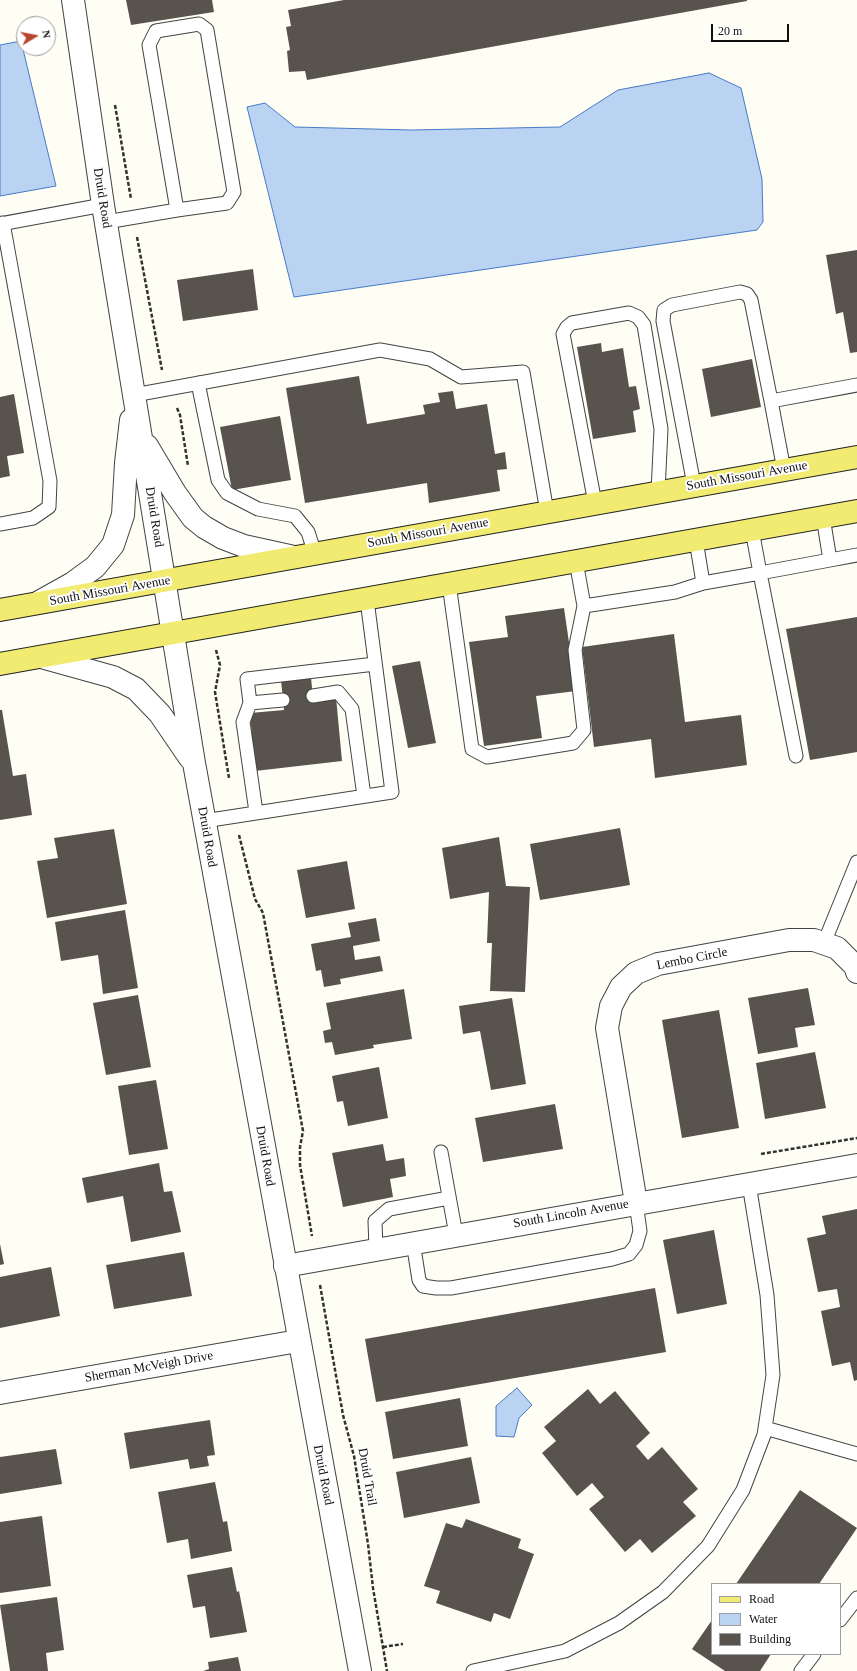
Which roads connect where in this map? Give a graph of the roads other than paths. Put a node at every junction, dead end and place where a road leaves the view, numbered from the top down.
1 (73, 0) edge
2 (177, 210) junction
3 (104, 214) junction
4 (2, 223) edge
5 (198, 383) junction
6 (857, 385) edge
7 (134, 395) junction
8 (771, 401) junction
9 (140, 435) junction
10 (857, 457) edge
11 (784, 470) junction
12 (694, 485) junction
13 (658, 492) junction
14 (595, 503) junction
15 (857, 511) edge
16 (547, 512) junction
17 (823, 518) junction
18 (0, 524) edge
19 (752, 530) junction
20 (696, 540) junction
21 (315, 554) junction
22 (857, 555) edge
23 (294, 558) junction
24 (830, 560) junction
25 (576, 562) junction
26 (760, 572) junction
27 (164, 580) junction
28 (703, 583) junction
29 (449, 584) junction
30 (367, 600) junction
31 (36, 604) junction
32 (584, 606) junction
33 (0, 610) edge
34 (172, 633) junction
35 (41, 657) junction
36 (0, 664) edge
37 (375, 664) junction
38 (313, 696) dead end
39 (283, 700) dead end
40 (250, 703) junction
41 (796, 756) dead end
42 (194, 763) junction
43 (364, 796) junction
44 (256, 812) junction
45 (204, 821) junction
46 (857, 862) edge
47 (824, 943) junction
48 (857, 972) edge
49 (441, 1152) dead end
50 (857, 1165) edge
51 (749, 1184) junction
52 (449, 1198) junction
53 (636, 1203) junction
54 (456, 1235) junction
55 (413, 1242) junction
56 (376, 1249) junction
57 (285, 1266) junction
58 (298, 1341) junction
59 (0, 1393) edge
60 (765, 1428) junction
61 (857, 1454) edge
62 (857, 1598) edge
63 (841, 1619) edge
64 (813, 1655) edge
65 (360, 1671) edge
66 (473, 1671) edge
67 (800, 1671) edge

1 - 3 street, Druid Road
2 - 2 lane
2 - 3 lane
3 - 4 lane
3 - 7 street, Druid Road
4 - 18 lane
5 - 7 lane
5 - 16 lane
5 - 21 lane
6 - 8 lane
7 - 9 street, Druid Road
7 - 31 street
8 - 11 lane
8 - 12 lane
9 - 23 street
9 - 27 street, Druid Road
10 - 11 main road, South Missouri Avenue
11 - 12 main road, South Missouri Avenue
12 - 13 main road, South Missouri Avenue
13 - 14 main road, South Missouri Avenue
13 - 14 lane
14 - 16 main road, South Missouri Avenue
15 - 17 main road
16 - 21 main road, South Missouri Avenue
17 - 19 main road
17 - 24 lane
19 - 20 main road
19 - 26 lane
20 - 25 main road
20 - 28 lane
21 - 23 main road, South Missouri Avenue
22 - 24 lane
23 - 27 main road, South Missouri Avenue
24 - 26 lane
25 - 29 main road
25 - 32 lane
26 - 28 lane
26 - 41 lane
27 - 31 main road, South Missouri Avenue
27 - 34 street, Druid Road
28 - 32 lane
29 - 30 main road
29 - 32 lane
30 - 34 main road
30 - 37 lane
31 - 33 main road, South Missouri Avenue
34 - 35 main road
34 - 42 street, Druid Road
35 - 36 main road
35 - 42 street
37 - 40 lane
37 - 43 lane
38 - 43 lane
39 - 40 lane
40 - 44 lane
42 - 45 street, Druid Road
43 - 44 lane
44 - 45 lane
45 - 57 street, Druid Road
46 - 47 lane
47 - 48 street, Lembo Circle
47 - 53 street, Lembo Circle
49 - 52 lane
50 - 51 street, South Lincoln Avenue
51 - 53 street, South Lincoln Avenue
51 - 60 lane
52 - 54 lane
52 - 56 lane
53 - 54 street, South Lincoln Avenue
53 - 55 lane
54 - 55 street, South Lincoln Avenue
55 - 56 street, South Lincoln Avenue
56 - 57 street, South Lincoln Avenue
57 - 58 street, Druid Road
58 - 59 street, Sherman McVeigh Drive
58 - 65 street, Druid Road
60 - 61 lane
60 - 66 lane
62 - 63 lane
64 - 67 lane

